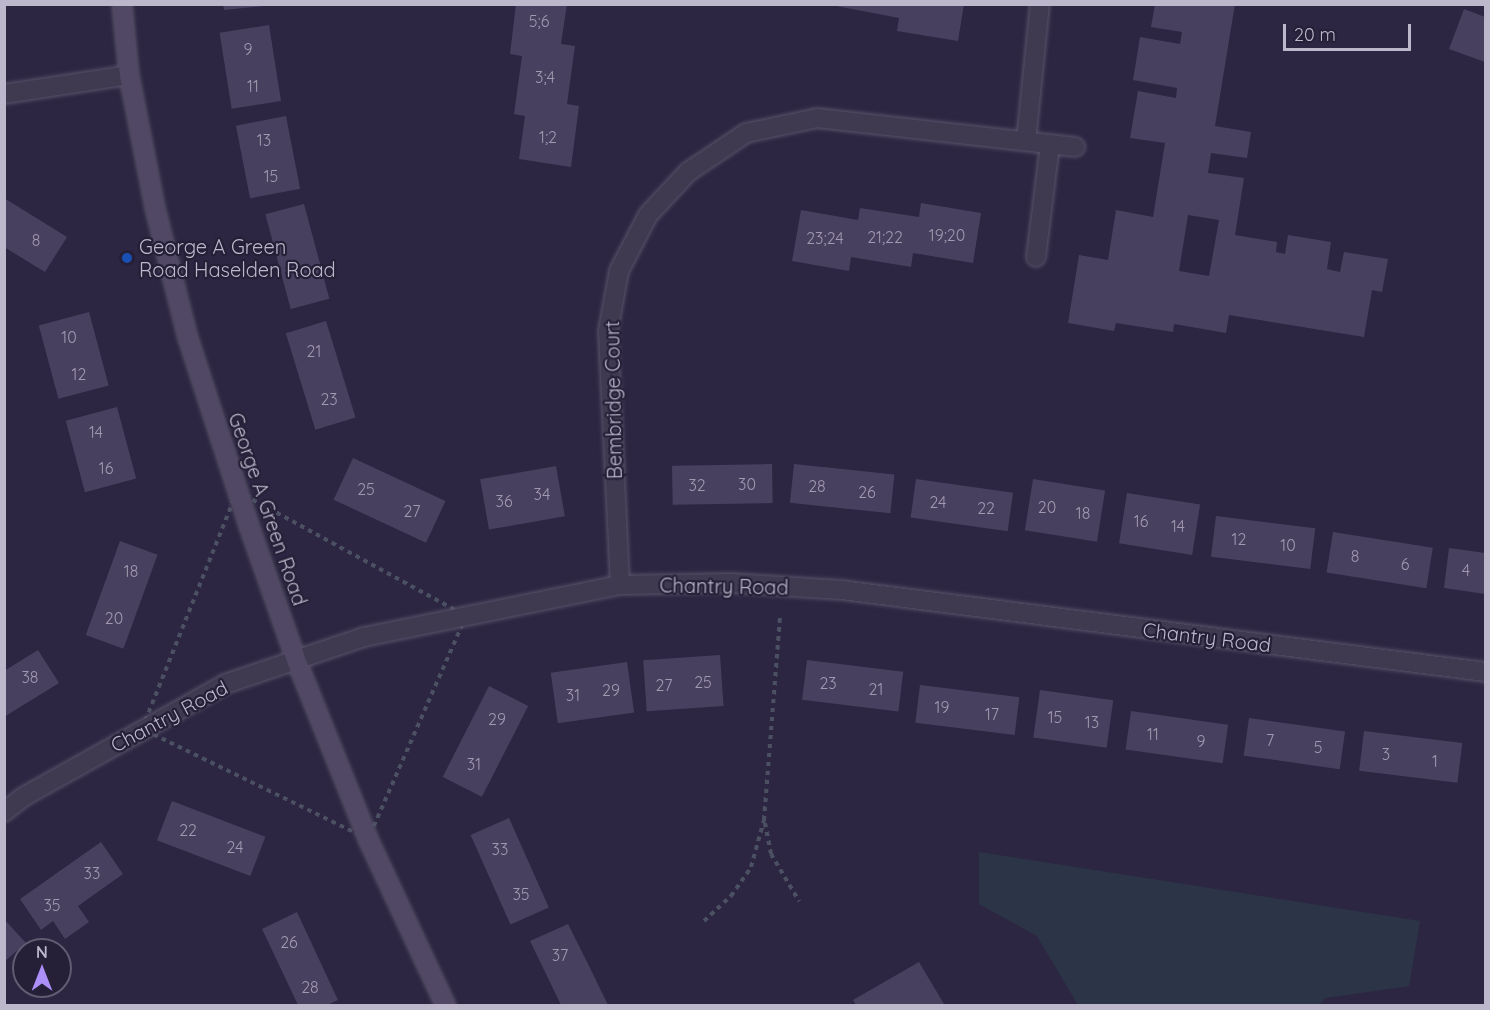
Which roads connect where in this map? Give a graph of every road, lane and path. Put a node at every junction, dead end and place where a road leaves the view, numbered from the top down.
1 (122, 4) edge
2 (1040, 4) edge
3 (129, 75) junction
4 (4, 94) edge
5 (1026, 141) junction
6 (1050, 144) junction
7 (1075, 147) dead end
8 (1036, 257) dead end
9 (620, 585) junction
10 (783, 586) junction
11 (297, 662) junction
12 (1485, 672) edge
13 (4, 812) edge
14 (764, 820) junction
15 (799, 902) dead end
16 (704, 921) dead end
17 (446, 1005) edge

1 - 3 main road, George A Green Road
2 - 5 street
3 - 4 street
3 - 11 main road, George A Green Road
5 - 6 street, Bembridge Court
5 - 9 street, Bembridge Court
6 - 7 street, Bembridge Court
6 - 8 street
9 - 10 street, Chantry Road
9 - 11 street, Chantry Road
10 - 12 street, Chantry Road
10 - 14 path
11 - 13 street, Chantry Road
11 - 17 main road, George A Green Road
14 - 15 path
14 - 16 path

